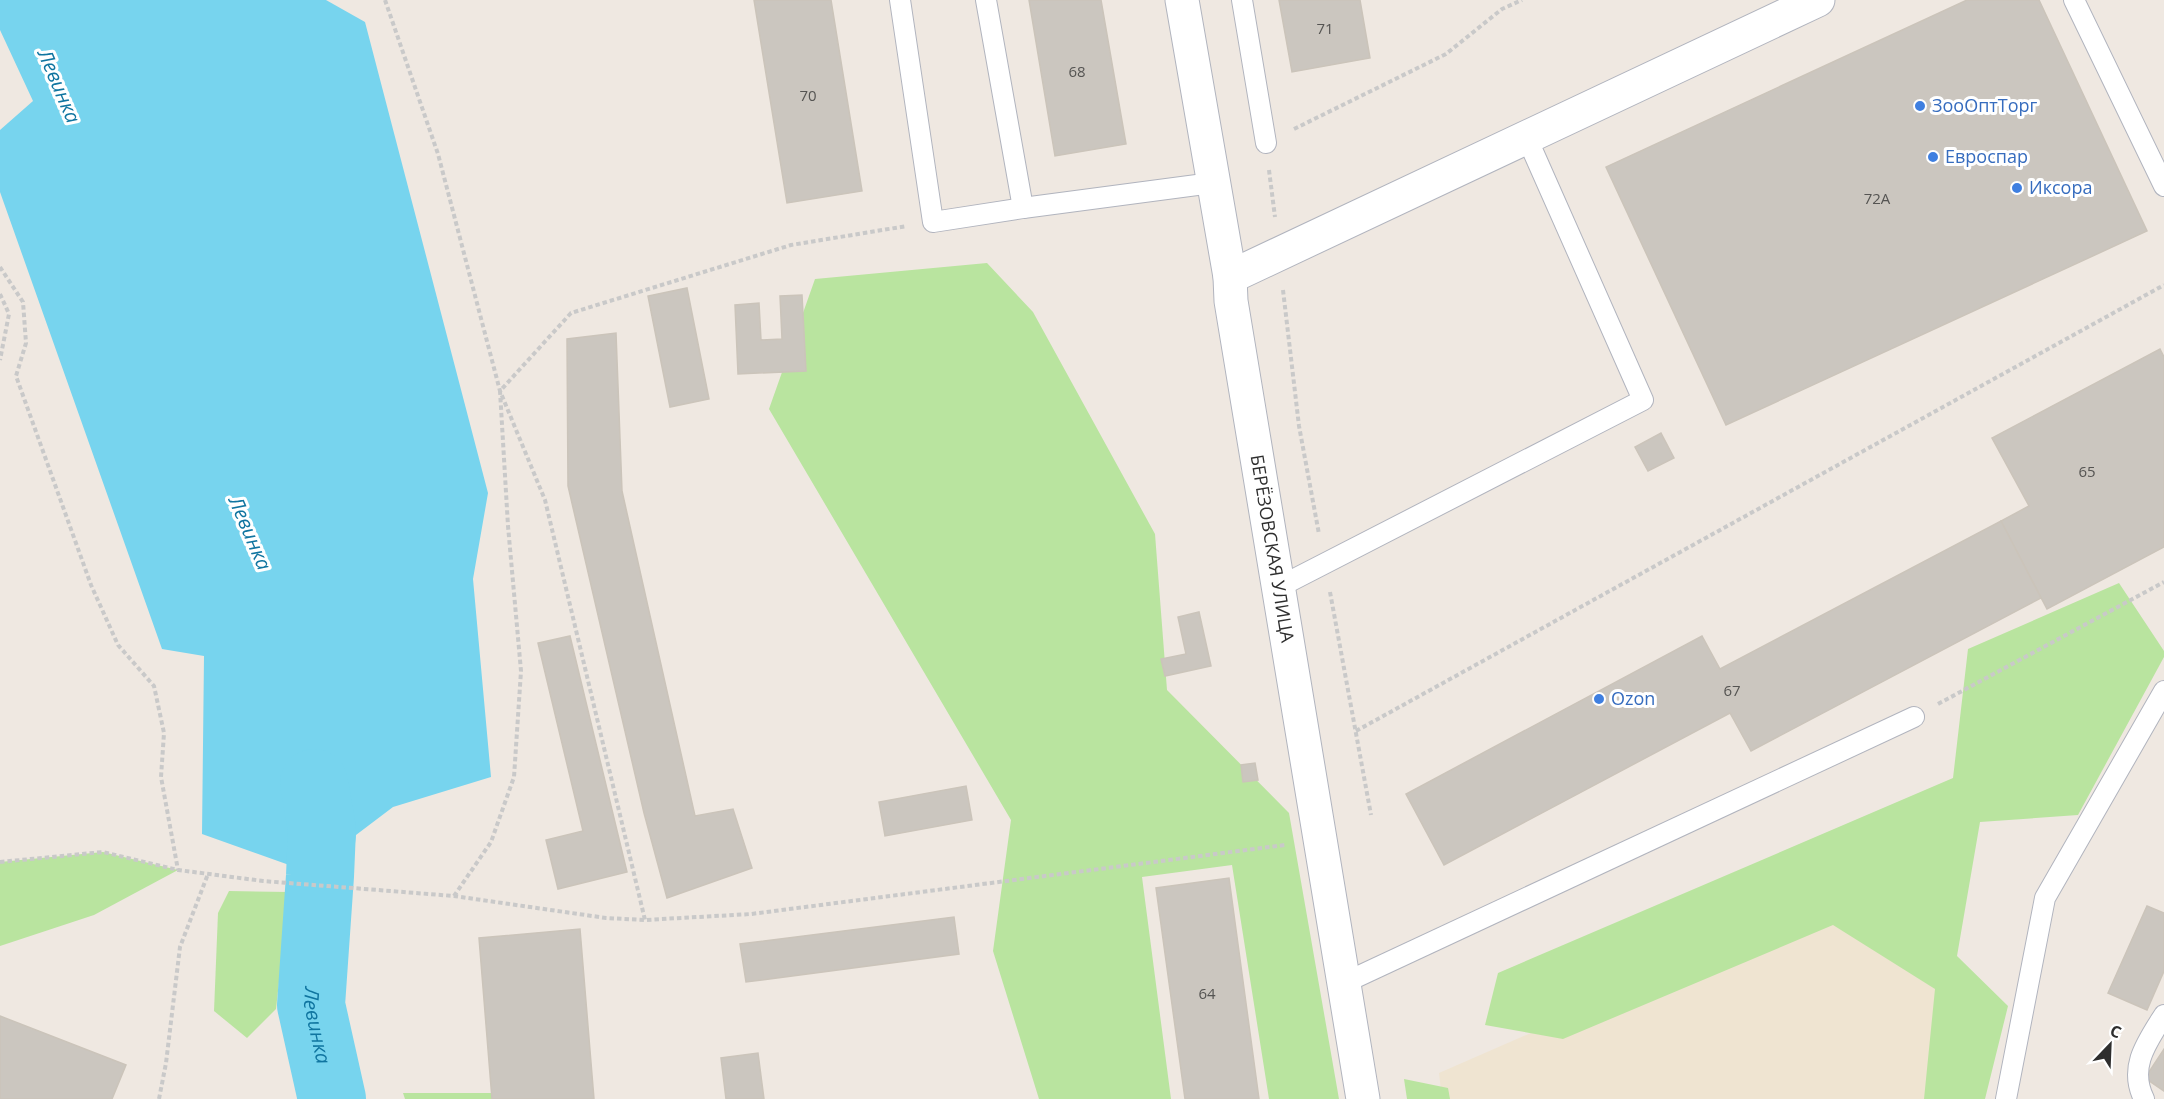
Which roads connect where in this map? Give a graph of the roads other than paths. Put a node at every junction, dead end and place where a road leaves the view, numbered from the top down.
1 (900, 0) edge
2 (986, 0) edge
3 (1182, 0) edge
4 (1242, 0) edge
5 (1818, 0) edge
6 (2074, 0) edge
7 (1527, 138) junction
8 (1266, 143) road end
9 (1212, 183) junction
10 (2164, 186) edge
11 (1023, 208) junction
12 (1230, 278) junction
13 (1279, 586) junction
14 (2164, 692) edge
15 (1914, 717) road end
16 (1344, 983) junction
17 (2164, 1015) edge
18 (1363, 1099) edge
19 (2006, 1099) edge
20 (2144, 1099) edge

1 - 11 lane
2 - 11 lane
3 - 9 street, БЕРЁЗОВСКАЯ УЛИЦА
4 - 8 lane
5 - 7 street
6 - 10 lane
7 - 12 street
7 - 13 lane
9 - 11 lane
9 - 12 street, БЕРЁЗОВСКАЯ УЛИЦА
12 - 13 street, БЕРЁЗОВСКАЯ УЛИЦА
13 - 16 street, БЕРЁЗОВСКАЯ УЛИЦА
14 - 19 lane
15 - 16 lane
16 - 18 street, БЕРЁЗОВСКАЯ УЛИЦА
17 - 20 lane

